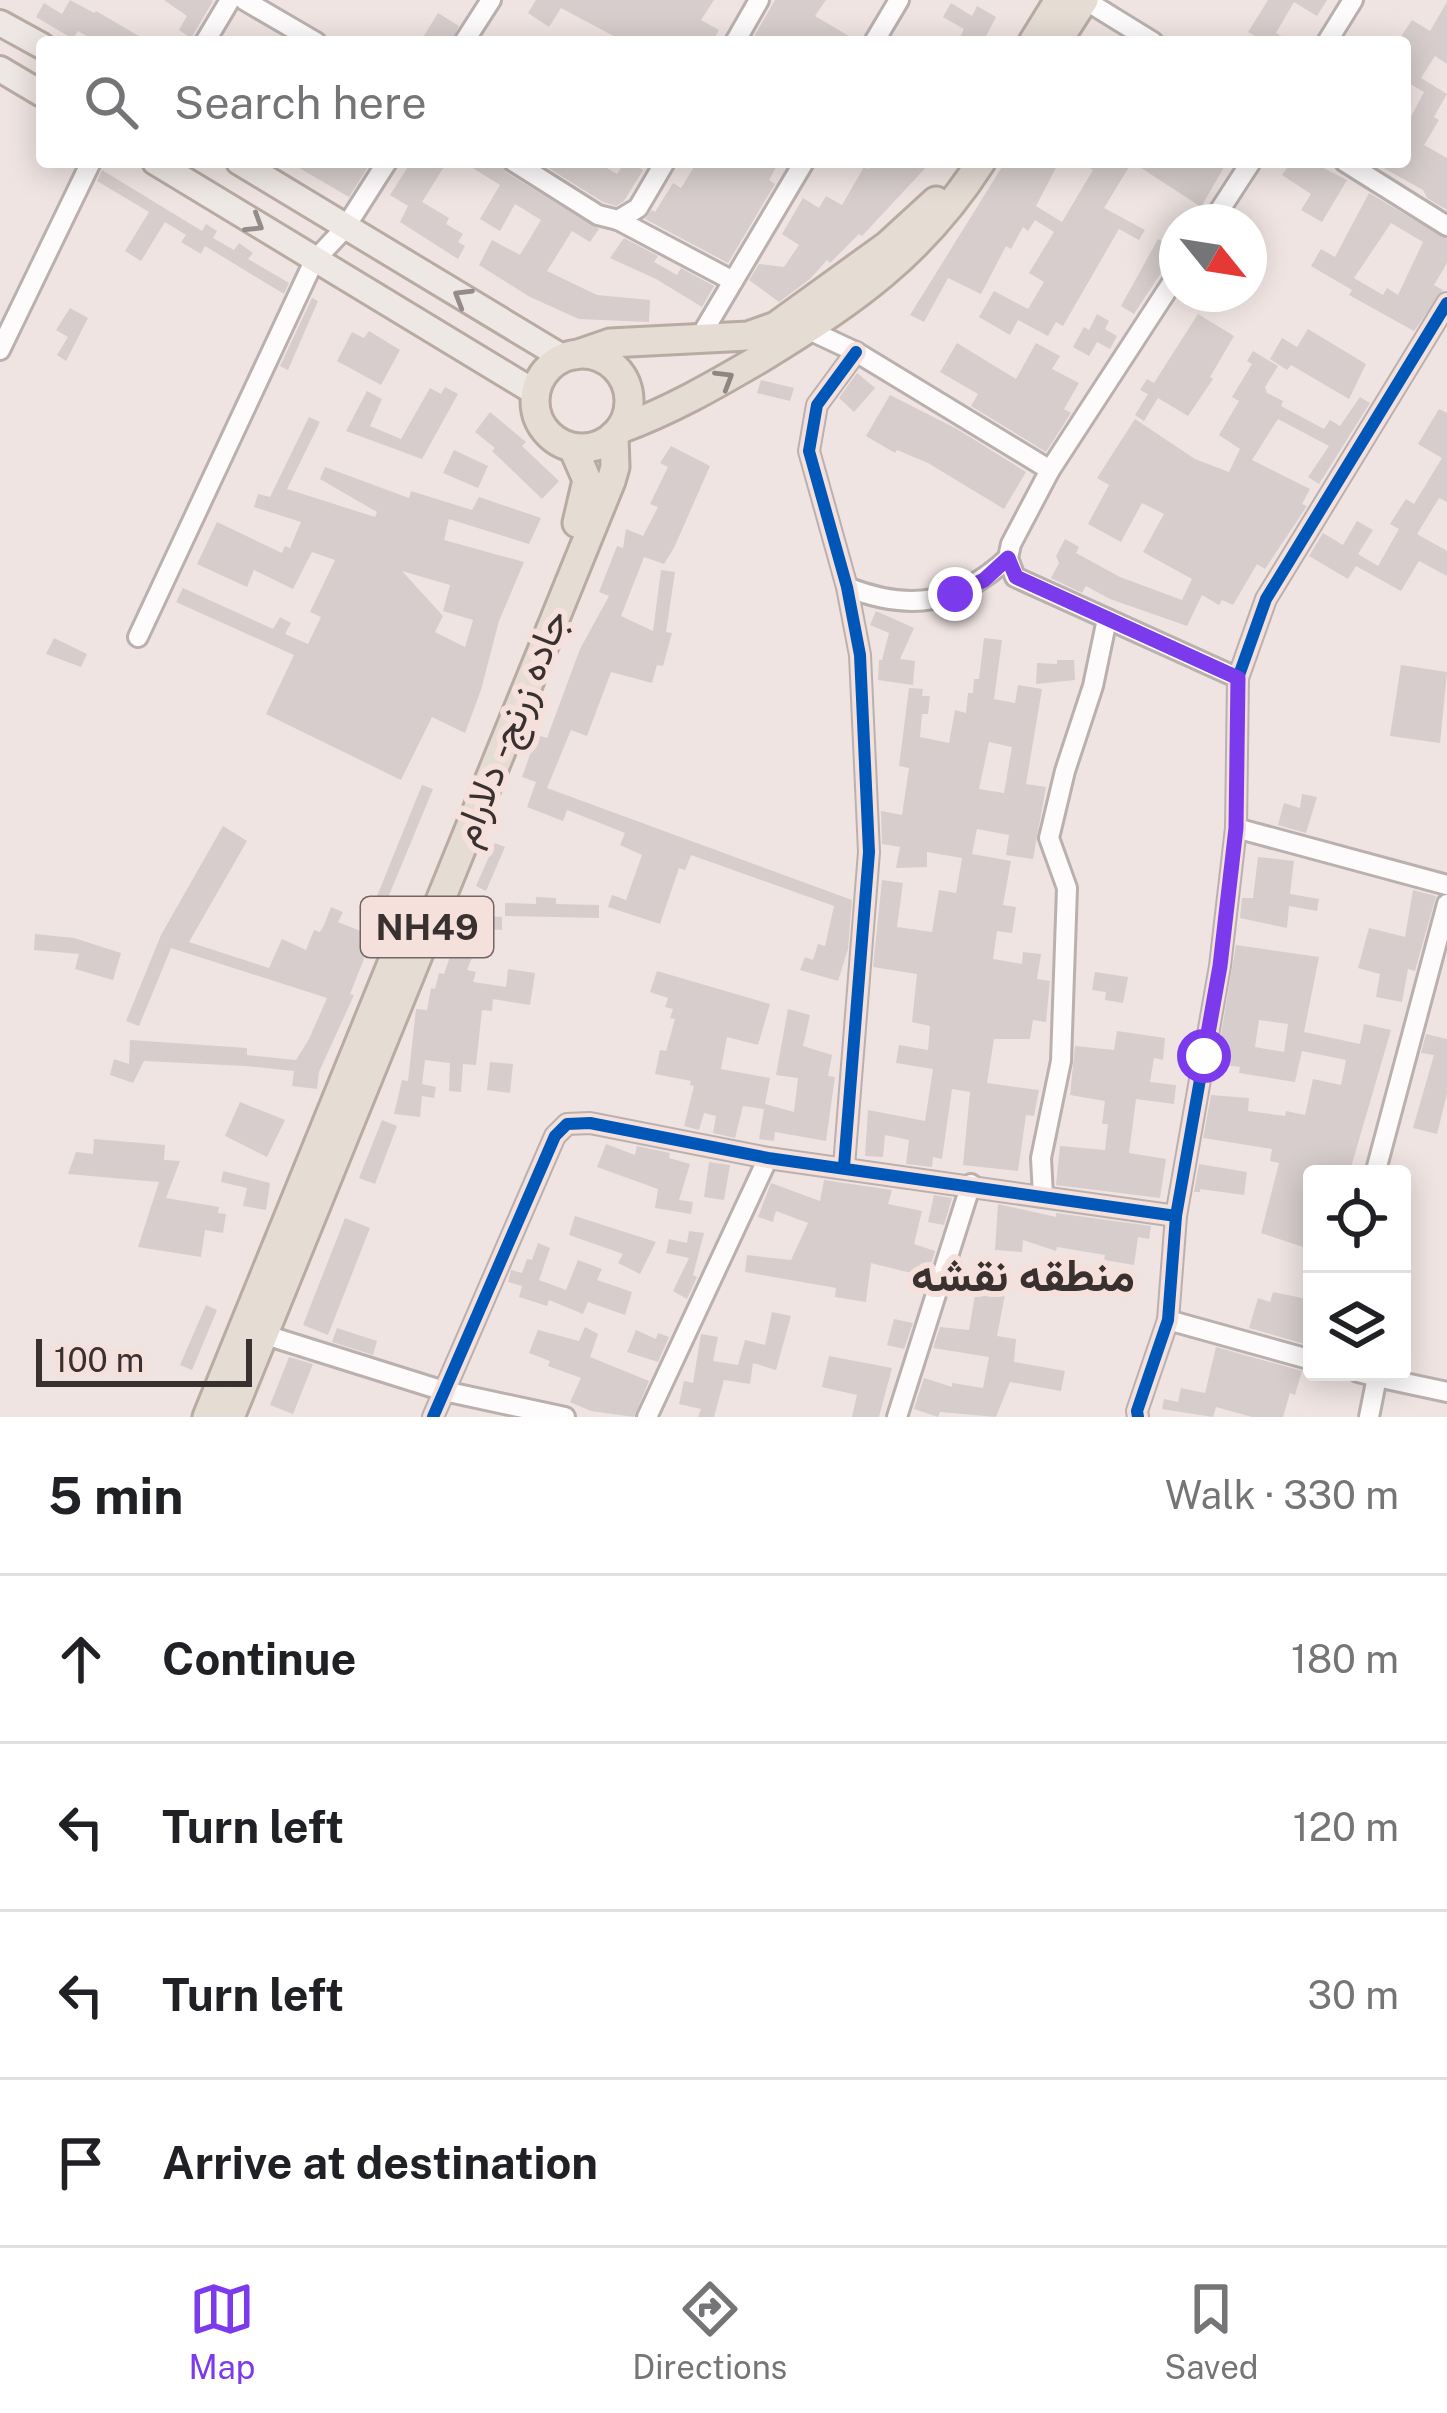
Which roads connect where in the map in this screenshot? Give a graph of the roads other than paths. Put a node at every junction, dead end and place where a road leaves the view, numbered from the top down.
1 (230, 0) edge
2 (244, 0) edge
3 (491, 0) edge
4 (759, 0) edge
5 (899, 0) edge
6 (1059, 0) edge
7 (1084, 0) edge
8 (1353, 0) edge
9 (0, 23) edge
10 (209, 36) edge
11 (306, 36) edge
12 (468, 36) edge
13 (738, 36) edge
14 (878, 36) edge
15 (1038, 36) edge
16 (1061, 36) edge
17 (1143, 36) edge
18 (1331, 36) edge
19 (36, 43) edge
20 (0, 69) edge
21 (36, 90) edge
22 (88, 168) edge
23 (165, 168) edge
24 (249, 168) edge
25 (383, 168) edge
26 (524, 168) edge
27 (661, 168) edge
28 (800, 168) edge
29 (957, 168) edge
30 (977, 168) edge
31 (1247, 168) edge
32 (1355, 168) edge
33 (1224, 204) edge
34 (618, 220) junction
35 (1447, 226) edge
36 (345, 228) junction
37 (314, 261) junction
38 (734, 281) junction
39 (1159, 303) edge
40 (1447, 303) edge
41 (809, 329) junction
42 (700, 337) junction
43 (0, 350) edge
44 (856, 352) junction
45 (569, 356) junction
46 (536, 393) junction
47 (617, 432) junction
48 (573, 448) junction
49 (1050, 470) junction
50 (1008, 558) junction
51 (848, 587) junction
52 (1107, 619) junction
53 (138, 637) dead end
54 (1238, 678) junction
55 (1236, 828) junction
56 (1447, 885) edge
57 (1447, 904) edge
58 (768, 1158) junction
59 (1377, 1165) edge
60 (844, 1166) junction
61 (971, 1184) junction
62 (1043, 1196) junction
63 (1176, 1216) junction
64 (1168, 1320) junction
65 (253, 1332) junction
66 (1303, 1358) edge
67 (1368, 1381) edge
68 (1396, 1381) edge
69 (444, 1391) junction
70 (1447, 1392) edge
71 (208, 1417) edge
72 (230, 1417) edge
73 (433, 1417) edge
74 (565, 1417) edge
75 (647, 1417) edge
76 (897, 1417) edge
77 (1138, 1417) edge
78 (1369, 1417) edge

1 - 10 street
2 - 11 street
3 - 12 street
4 - 13 street
5 - 14 street
6 - 15 highway
7 - 16 highway
7 - 17 street
8 - 18 street
9 - 19 main road
20 - 21 main road
22 - 43 street
23 -> 37 main road
24 - 36 main road
25 - 36 street
26 - 34 street
27 - 34 street
28 - 38 street
29 - 42 highway
30 - 41 highway
31 - 33 street
32 - 35 street
34 - 38 street
36 - 37 street
45 -> 36 main road
37 - 46 main road
37 - 53 street
38 - 42 street
39 - 49 street
40 - 54 street
41 - 44 street
47 -> 41 highway
42 - 45 highway
44 - 49 street
44 - 51 street
45 - 46 highway
45 - 47 highway, NH49
46 - 48 highway
47 - 48 highway
47 - 65 highway, جاده زرنج - دلارام / NH49
48 - 65 highway, جاده زرنج - دلارام / NH49
49 - 50 street
50 - 51 street
50 - 52 street
51 - 60 street
52 - 54 street
52 - 62 street
54 - 55 street
55 - 56 street
55 - 63 street
57 - 59 street
58 - 60 street
58 - 69 street
58 - 75 street
60 - 61 street
61 - 62 street
61 - 76 street
62 - 63 street
63 - 64 street
64 - 66 street
64 - 77 street
65 - 69 street
65 - 71 highway, جاده زرنج - دلارام / NH49
65 - 72 highway, جاده زرنج - دلارام / NH49
67 - 78 street
68 - 70 street
69 - 73 street
69 - 74 street

